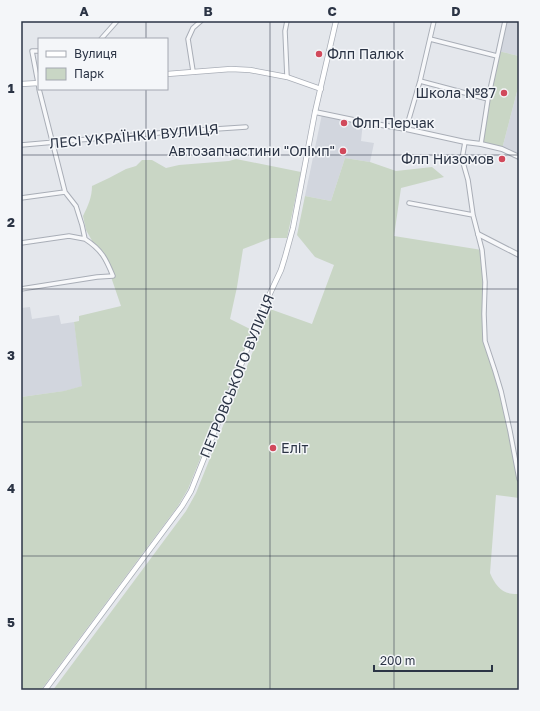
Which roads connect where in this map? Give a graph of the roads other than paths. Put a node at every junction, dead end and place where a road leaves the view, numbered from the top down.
1 (117, 21) edge
2 (202, 21) edge
3 (287, 21) edge
4 (336, 21) edge
5 (434, 21) edge
6 (505, 21) edge
7 (102, 38) edge
8 (430, 39) junction
9 (38, 51) edge
10 (497, 56) junction
11 (193, 71) junction
12 (168, 74) edge
13 (287, 77) junction
14 (38, 81) edge
15 (420, 81) junction
16 (21, 84) edge
17 (38, 86) edge
18 (321, 89) junction
19 (40, 90) edge
20 (488, 98) junction
21 (315, 112) junction
22 (246, 127) dead end
23 (406, 129) junction
24 (52, 142) junction
25 (464, 142) junction
26 (481, 144) junction
27 (21, 145) edge
28 (519, 157) edge
29 (65, 192) junction
30 (21, 198) edge
31 (408, 203) dead end
32 (473, 215) junction
33 (478, 234) junction
34 (86, 239) junction
35 (21, 243) edge
36 (519, 255) edge
37 (21, 289) edge
38 (519, 479) edge
39 (45, 690) edge

1 - 7 street
2 - 11 street
3 - 13 street
4 - 18 main road, ПЕТРОВСЬКОГО ВУЛИЦЯ
5 - 8 street
6 - 10 street
8 - 10 street
8 - 15 street
9 - 14 street
10 - 20 street
11 - 12 main road
11 - 13 main road
13 - 18 main road
15 - 20 street
15 - 23 street
16 - 17 main road
18 - 21 main road, ПЕТРОВСЬКОГО ВУЛИЦЯ
19 - 24 street
20 - 26 street
21 - 23 street
21 - 39 main road, ПЕТРОВСЬКОГО ВУЛИЦЯ
22 - 24 street, ЛЕСІ УКРАЇНКИ ВУЛИЦЯ
23 - 25 street
24 - 27 street, ЛЕСІ УКРАЇНКИ ВУЛИЦЯ
24 - 29 street
25 - 26 street
25 - 32 street
26 - 28 street
29 - 30 street
29 - 34 street
31 - 32 street
32 - 33 street
33 - 36 street
33 - 38 street
34 - 35 street
34 - 37 street

